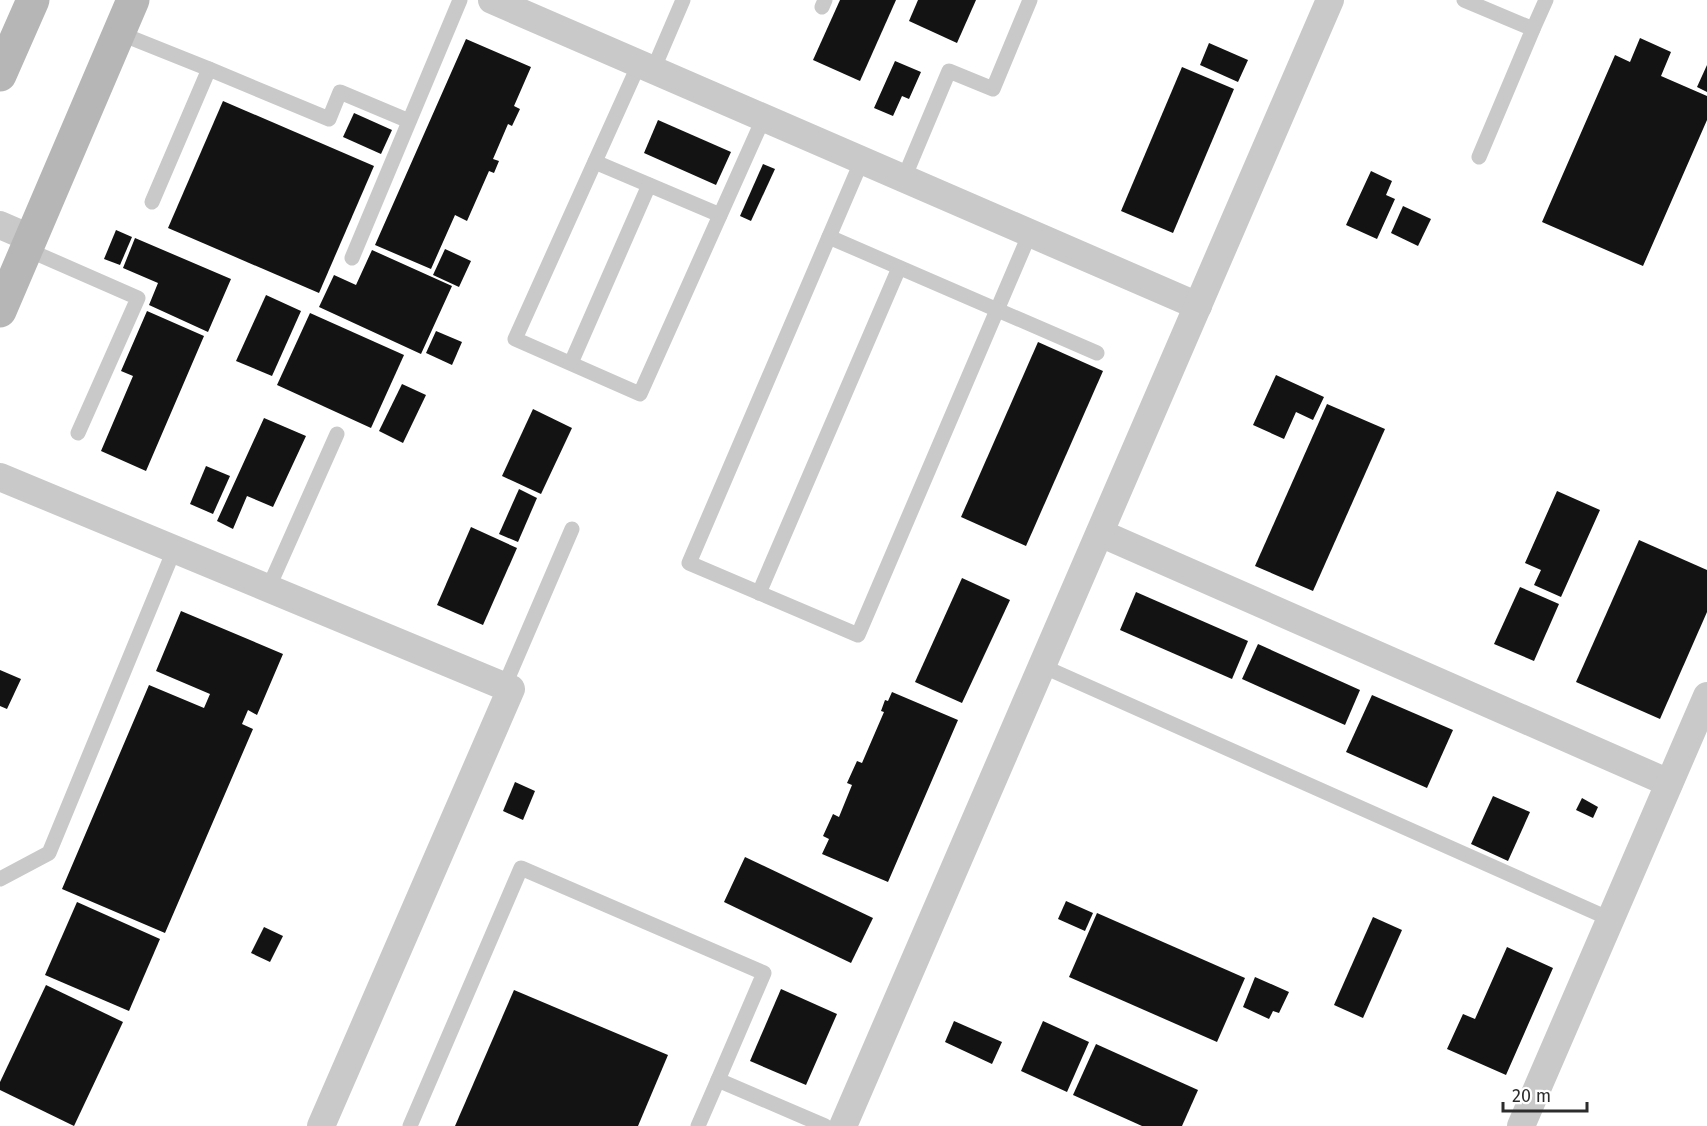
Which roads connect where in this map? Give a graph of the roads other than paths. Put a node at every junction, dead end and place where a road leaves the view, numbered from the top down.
1 (33, 0) edge
2 (133, 0) edge
3 (460, 0) edge
4 (492, 0) edge
5 (683, 0) edge
6 (1030, 0) edge
7 (1330, 0) edge
8 (1464, 0) edge
9 (1546, 0) edge
10 (1533, 29) junction
11 (119, 33) junction
12 (646, 67) junction
13 (209, 69) junction
14 (0, 75) edge
15 (764, 117) junction
16 (409, 121) junction
17 (1479, 157) dead end
18 (862, 160) junction
19 (595, 162) junction
20 (904, 178) junction
21 (649, 185) junction
22 (152, 202) dead end
23 (720, 214) junction
24 (0, 225) edge
25 (1030, 233) junction
26 (829, 237) junction
27 (28, 244) junction
28 (352, 258) dead end
29 (899, 268) junction
30 (1198, 306) junction
31 (998, 310) junction
32 (0, 311) edge
33 (1097, 353) dead end
34 (571, 363) junction
35 (78, 433) dead end
36 (336, 434) dead end
37 (0, 477) edge
38 (572, 529) dead end
39 (1100, 533) junction
40 (174, 550) junction
41 (268, 588) junction
42 (759, 593) junction
43 (1042, 666) junction
44 (504, 687) junction
45 (1707, 696) edge
46 (1668, 783) junction
47 (0, 879) edge
48 (1610, 919) junction
49 (718, 1080) junction
50 (321, 1126) edge
51 (410, 1126) edge
52 (698, 1126) edge
53 (825, 1126) edge
54 (843, 1126) edge
55 (1521, 1126) edge

1 - 14 street
2 - 11 street
3 - 16 lane
4 - 12 street
5 - 12 lane
6 - 20 lane
7 - 30 street
8 - 10 lane
9 - 10 lane
10 - 17 lane
11 - 13 lane
11 - 27 street
12 - 15 street
12 - 19 lane
13 - 16 lane
13 - 22 lane
15 - 18 street
15 - 23 lane
16 - 28 lane
18 - 20 street
18 - 26 lane
19 - 21 lane
19 - 34 lane
20 - 25 street
21 - 23 lane
21 - 34 lane
23 - 34 lane
24 - 27 street
25 - 30 street
25 - 31 lane
26 - 29 lane
26 - 42 lane
27 - 32 street
27 - 35 lane
29 - 31 lane
29 - 42 lane
30 - 39 street
31 - 33 lane
31 - 42 lane
36 - 41 lane
37 - 40 street
38 - 44 lane
39 - 43 street
39 - 46 street
40 - 41 street
40 - 47 lane
41 - 44 street
43 - 48 lane
43 - 54 street
44 - 50 street
45 - 46 street
46 - 48 street
48 - 55 street
49 - 51 lane
49 - 52 lane
49 - 53 lane

